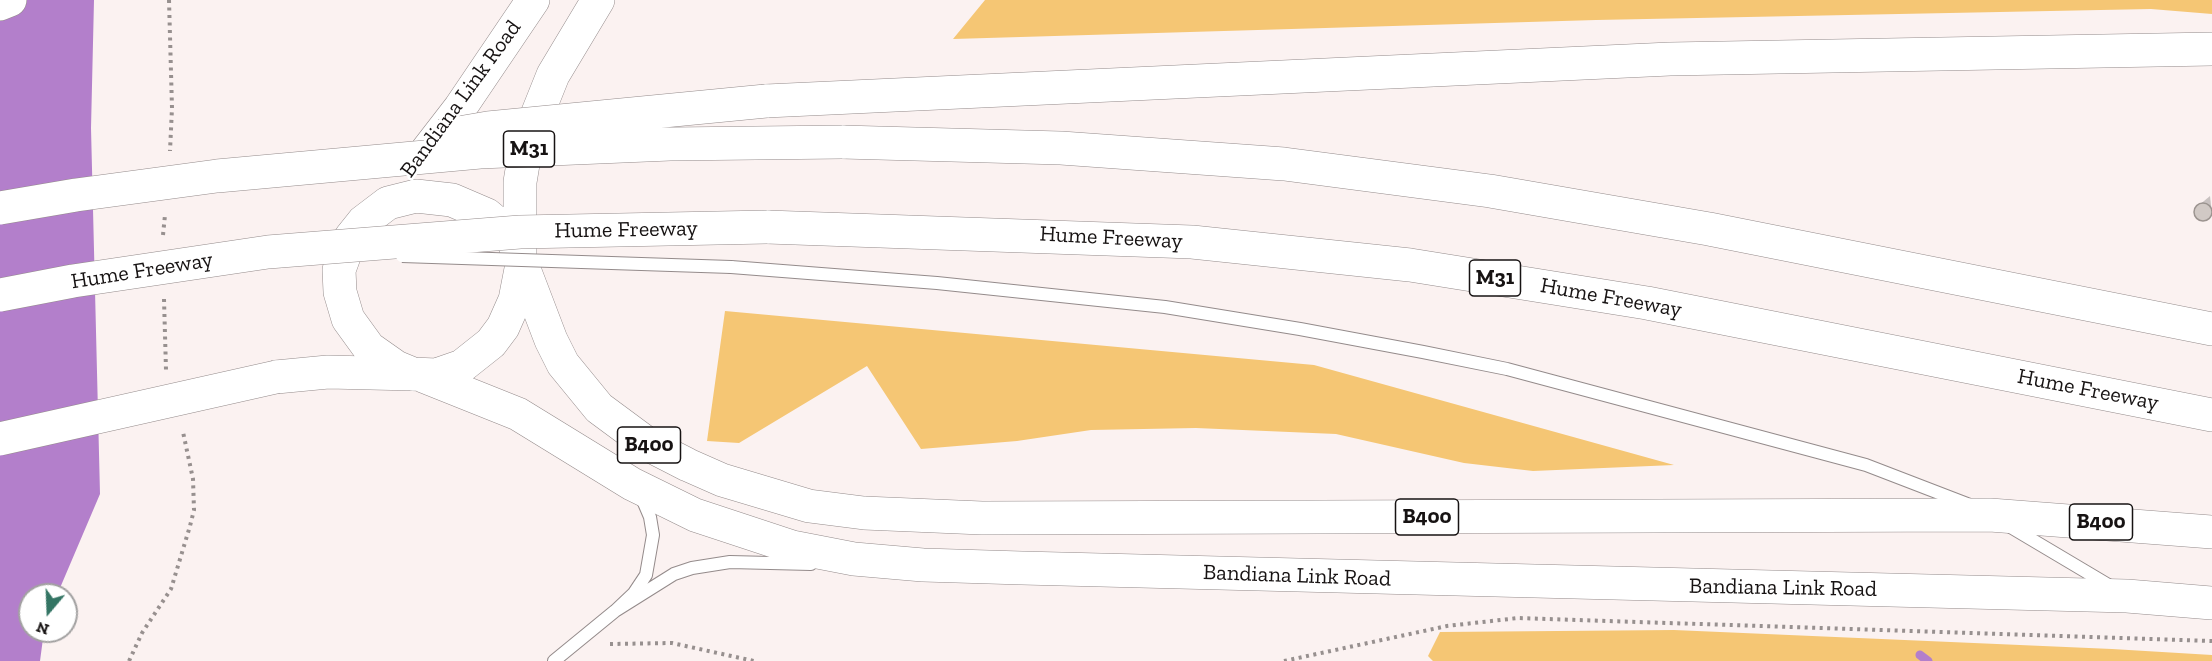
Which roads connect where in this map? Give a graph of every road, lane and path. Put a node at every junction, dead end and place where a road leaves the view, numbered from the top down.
1 (10, 0) edge
2 (170, 0) edge
3 (532, 0) edge
4 (598, 0) edge
5 (0, 4) edge
6 (2212, 49) edge
7 (169, 158) dead end
8 (217, 176) junction
9 (165, 206) dead end
10 (0, 208) edge
11 (363, 222) junction
12 (162, 241) dead end
13 (268, 252) junction
14 (521, 260) junction
15 (164, 288) dead end
16 (0, 295) edge
17 (2212, 329) edge
18 (418, 375) junction
19 (169, 380) dead end
20 (2212, 415) edge
21 (180, 422) dead end
22 (0, 439) edge
23 (632, 484) junction
24 (1990, 515) junction
25 (2212, 532) edge
26 (854, 559) junction
27 (2127, 596) junction
28 (2212, 603) edge
29 (615, 611) junction
30 (2212, 641) edge
31 (604, 646) dead end
32 (129, 661) edge
33 (554, 661) edge
34 (754, 661) edge
35 (1284, 661) edge

1 - 5 main road
2 - 7 path
3 - 11 main road, Bandiana Link Road / B400
4 - 14 main road, B400
6 - 8 main road, bridge
8 - 10 main road, M31, bridge
8 - 17 main road, M31, bridge
9 - 12 path
11 - 14 main road, B400
11 - 18 main road, B400
13 - 16 main road, Hume Freeway / M31, bridge
13 - 20 main road, Hume Freeway / M31, bridge
13 - 24 lane, bridge
14 - 18 main road, B400
14 - 24 main road, B400
15 - 19 path
18 - 22 main road, bridge
18 - 23 main road, Bandiana Link Road / B400
21 - 32 path
23 - 26 main road, Bandiana Link Road / B400
23 - 29 lane
24 - 25 main road, B400
24 - 27 lane
26 - 27 main road, Bandiana Link Road / B400
26 - 29 lane
27 - 28 main road, Bandiana Link Road / B400
29 - 33 lane
30 - 35 path
31 - 34 path

